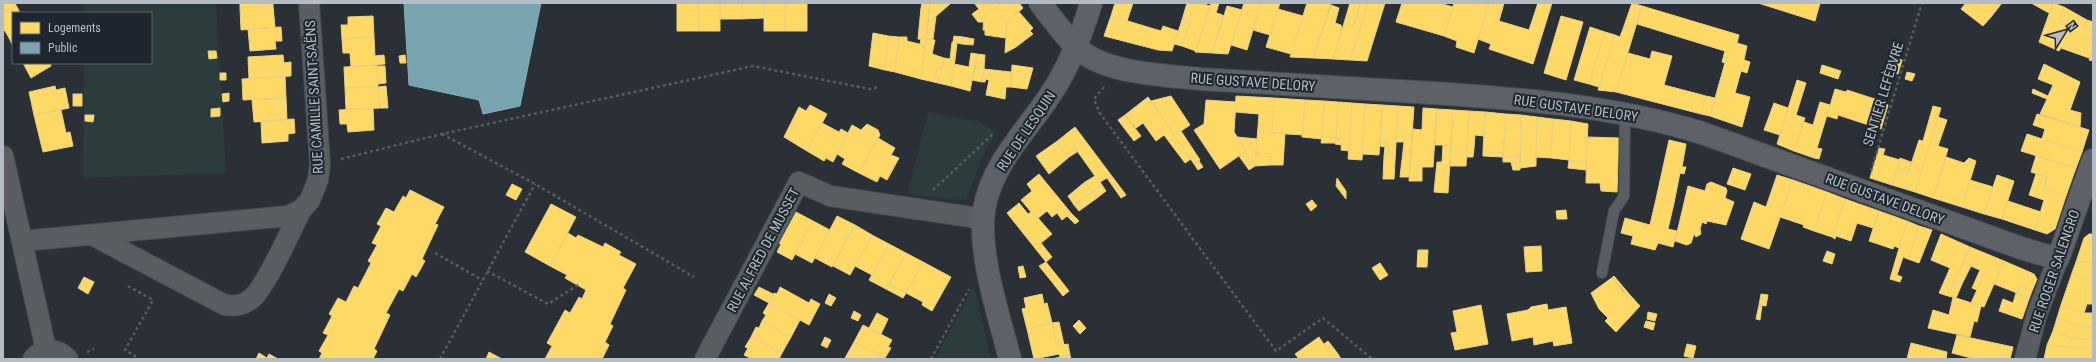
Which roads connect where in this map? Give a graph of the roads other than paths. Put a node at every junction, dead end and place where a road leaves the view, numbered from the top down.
1 (309, 3) edge
2 (1040, 3) edge
3 (1091, 3) edge
4 (1077, 47) junction
5 (1625, 114) junction
6 (3, 156) edge
7 (2093, 160) edge
8 (301, 210) junction
9 (2085, 211) edge
10 (984, 219) junction
11 (94, 236) junction
12 (23, 241) junction
13 (2058, 259) junction
14 (1602, 274) dead end
15 (39, 355) edge
16 (68, 359) edge
17 (705, 359) edge
18 (1010, 359) edge
19 (2025, 359) edge

1 - 8 street, RUE CAMILLE SAINT-SAËNS
2 - 4 street, RUE GUSTAVE DELORY
3 - 4 street, RUE DE LESQUIN
4 - 5 street, RUE GUSTAVE DELORY
4 - 10 street, RUE DE LESQUIN
5 - 13 street, RUE GUSTAVE DELORY
5 - 14 lane
6 - 12 street
7 - 9 street, RUE ROGER SALENGRO
8 - 11 street
8 - 11 street, RUE CAMILLE SAINT-SAËNS
9 - 13 street, RUE ROGER SALENGRO
10 - 17 street, RUE ALFRED DE MUSSET
10 - 18 street, RUE DE LESQUIN
11 - 12 street
12 - 15 street
13 - 19 street, RUE ROGER SALENGRO
15 - 16 street

